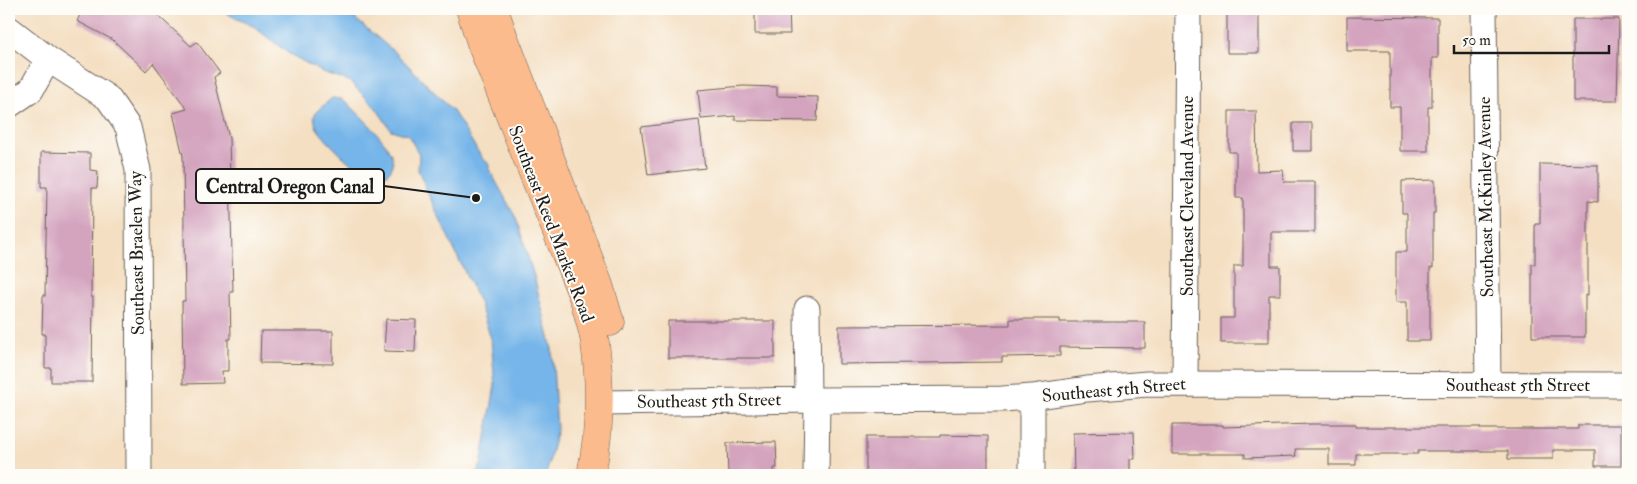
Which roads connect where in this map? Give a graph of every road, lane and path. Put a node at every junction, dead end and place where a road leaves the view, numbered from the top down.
1 (470, 9) edge
2 (494, 9) edge
3 (1188, 9) edge
4 (1484, 9) edge
5 (9, 29) edge
6 (48, 59) junction
7 (9, 105) edge
8 (807, 309) dead end
9 (1185, 383) junction
10 (1488, 385) junction
11 (1628, 385) edge
12 (1032, 397) junction
13 (812, 400) junction
14 (608, 403) junction
15 (139, 475) edge
16 (591, 475) edge
17 (609, 475) edge
18 (816, 475) edge
19 (1032, 475) edge

1 - 14 main road, Southeast Reed Market Road
2 - 14 main road, Southeast Reed Market Road
3 - 9 street, Southeast Cleveland Avenue
4 - 10 street, Southeast McKinley Avenue
5 - 6 street, Southeast Braelen Way
6 - 7 street
6 - 15 street, Southeast Braelen Way
8 - 13 street
9 - 10 street, Southeast 5th Street
9 - 12 street, Southeast 5th Street
10 - 11 street, Southeast 5th Street
12 - 13 street, Southeast 5th Street
12 - 19 street
13 - 14 street, Southeast 5th Street
13 - 18 street
14 - 16 main road, Southeast Reed Market Road
14 - 17 main road, Southeast Reed Market Road

